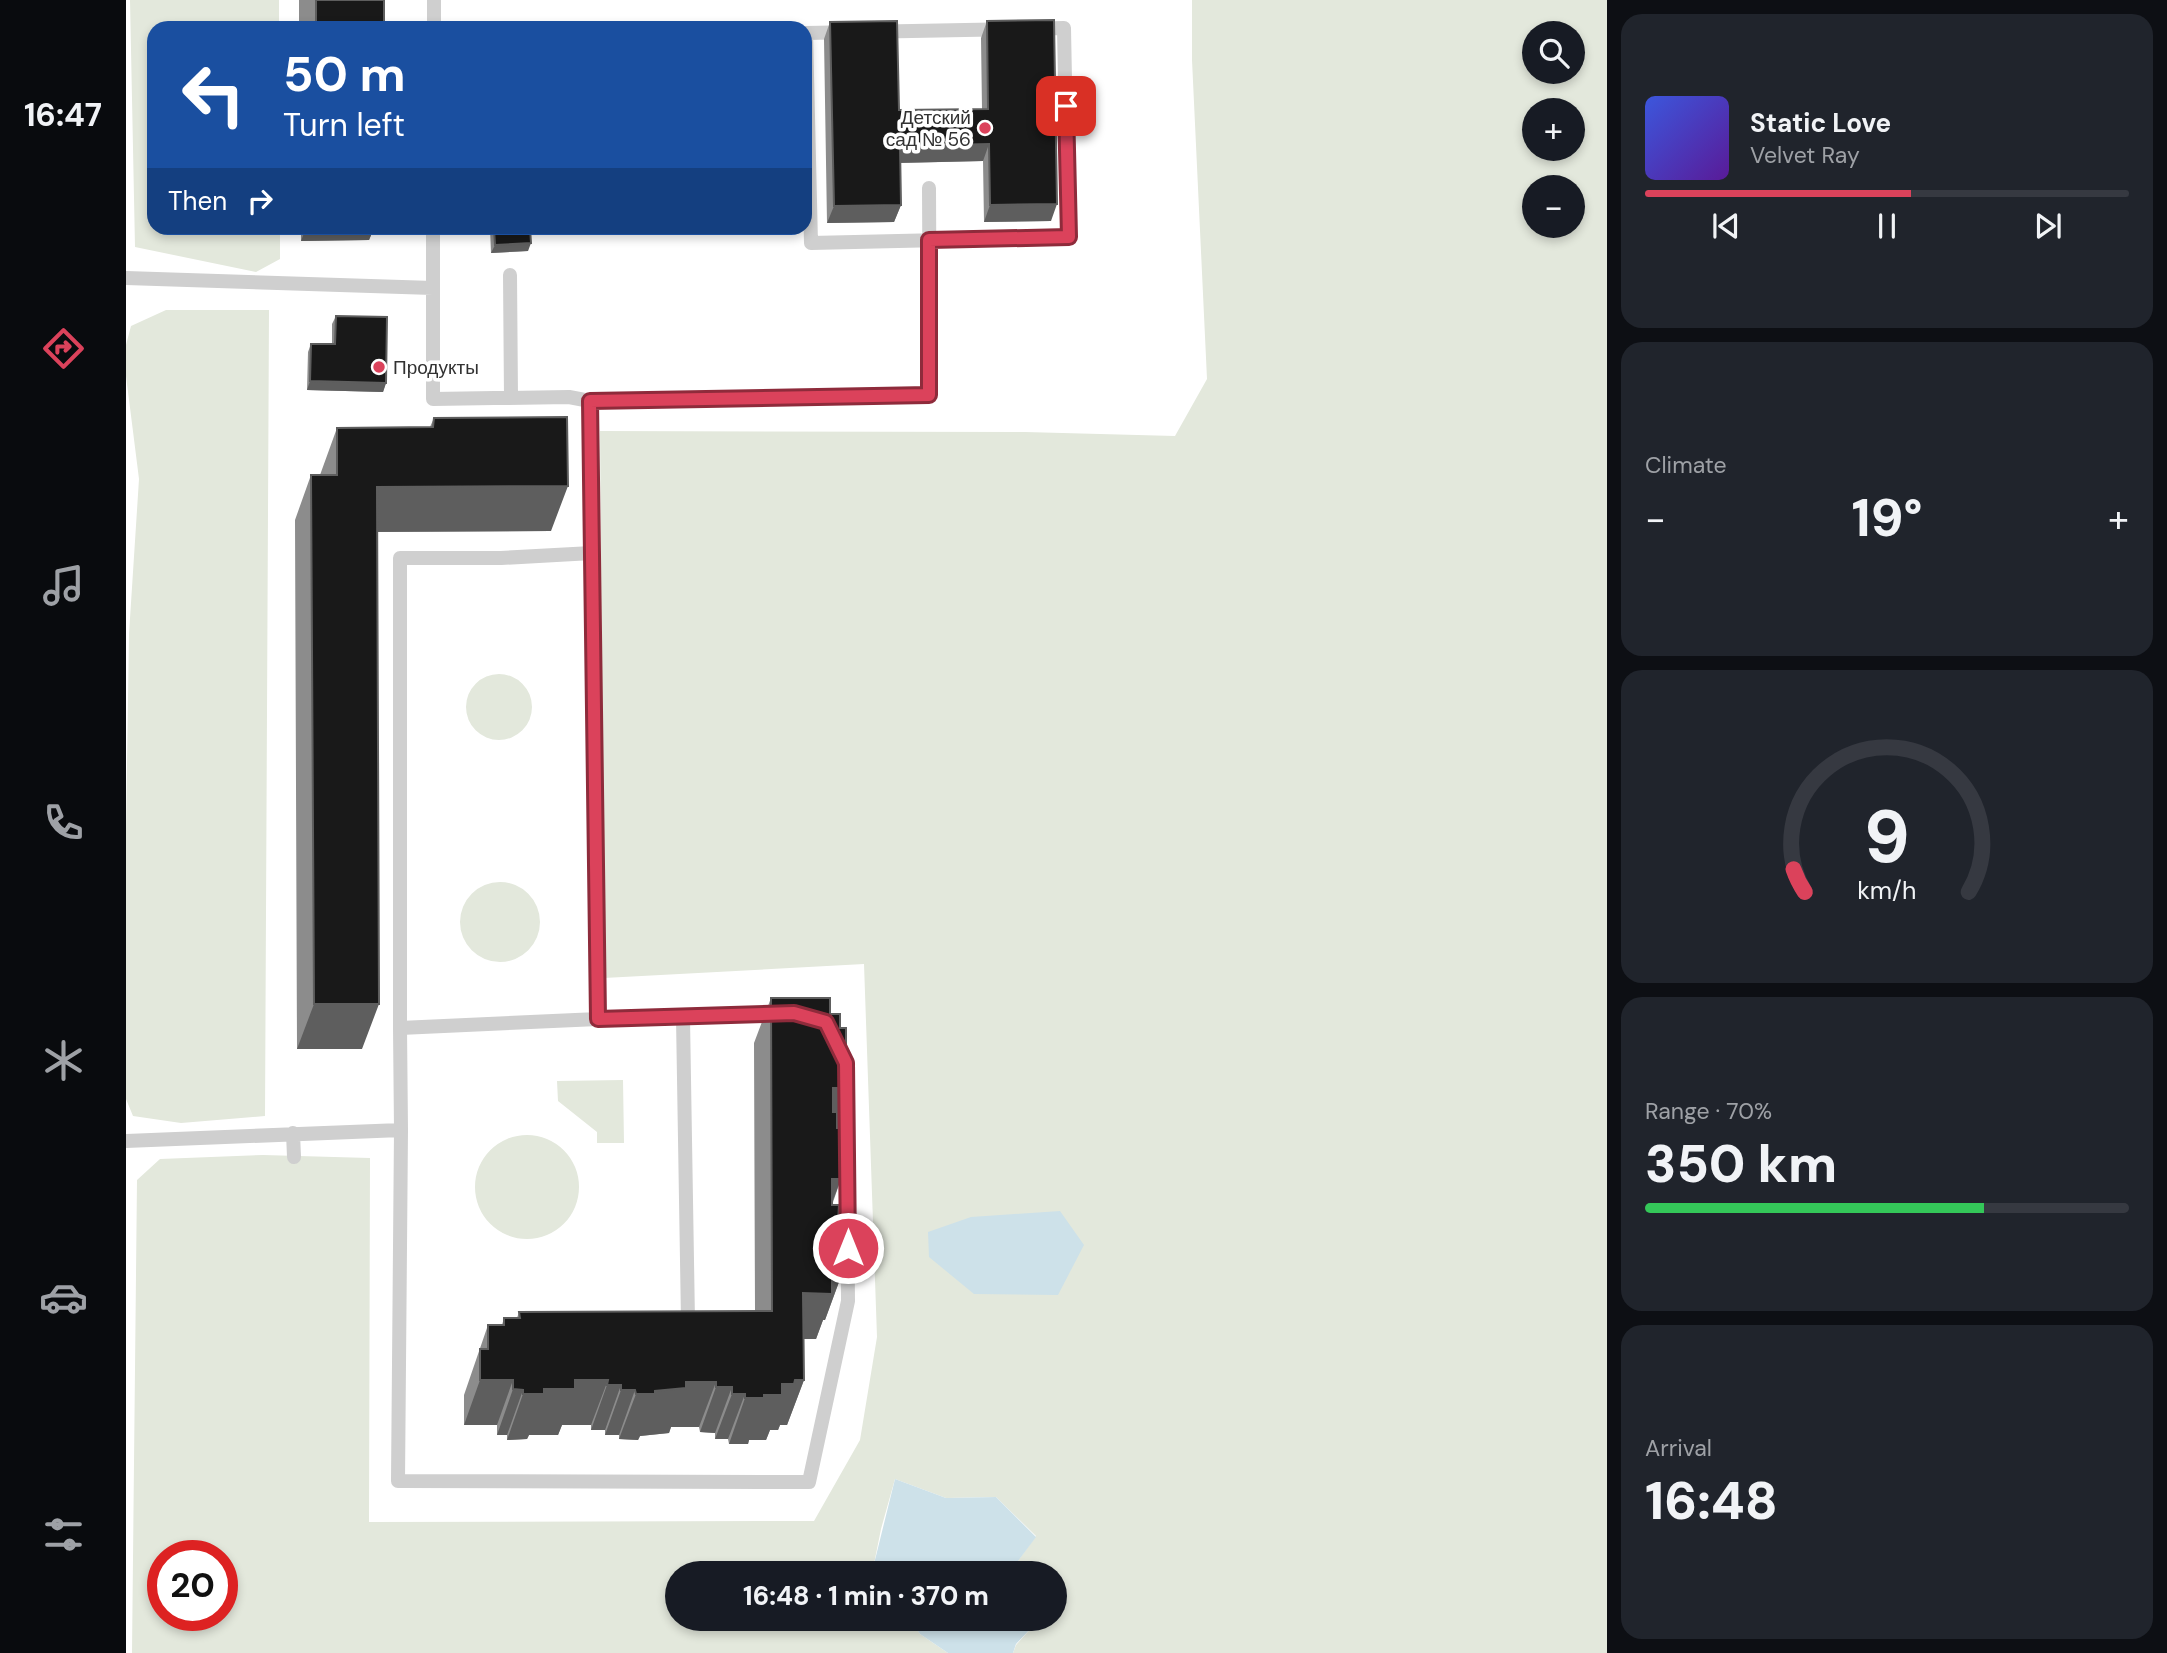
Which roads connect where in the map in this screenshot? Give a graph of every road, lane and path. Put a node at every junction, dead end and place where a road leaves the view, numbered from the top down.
1 (434, 0) edge
2 (433, 21) edge
3 (812, 33) edge
4 (929, 188) dead end
5 (433, 235) edge
6 (811, 235) edge
7 (929, 240) junction
8 (510, 275) dead end
9 (126, 278) edge
10 (433, 288) junction
11 (511, 398) junction
12 (590, 401) junction
13 (592, 553) junction
14 (794, 1013) edge
15 (683, 1018) junction
16 (598, 1019) junction
17 (400, 1028) junction
18 (841, 1053) edge
19 (401, 1130) junction
20 (293, 1133) junction
21 (126, 1141) edge
22 (294, 1157) dead end
23 (688, 1321) edge

1 - 2 lane
3 - 7 lane
4 - 7 lane
5 - 10 lane
6 - 7 lane
7 - 12 lane
8 - 11 lane
9 - 10 lane
10 - 11 lane
11 - 12 lane
12 - 13 lane
13 - 16 lane
13 - 17 lane
14 - 15 lane
15 - 16 lane
15 - 23 lane
16 - 17 lane
17 - 19 lane
18 - 19 lane
19 - 20 lane
20 - 21 lane
20 - 22 lane

